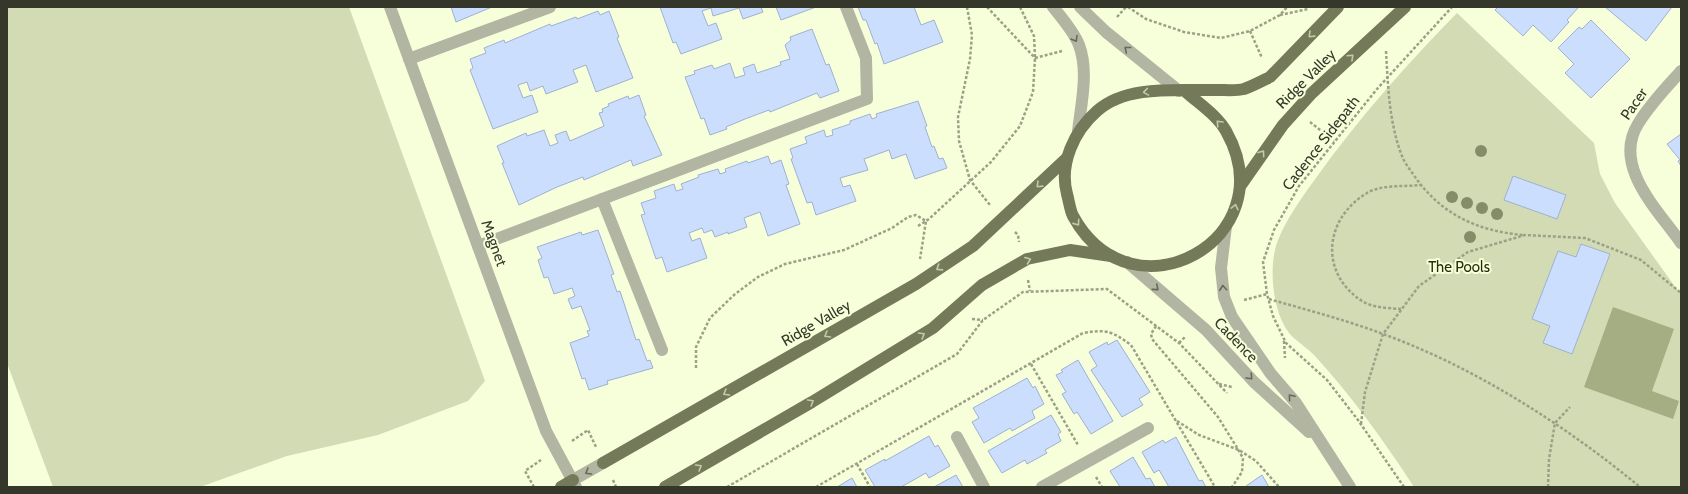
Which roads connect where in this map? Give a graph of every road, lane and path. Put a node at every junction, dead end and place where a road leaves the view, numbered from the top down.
1 (390, 7) edge
2 (550, 7) edge
3 (846, 7) edge
4 (967, 7) edge
5 (987, 7) edge
6 (1021, 7) edge
7 (1053, 7) edge
8 (1080, 7) edge
9 (1128, 7) edge
10 (1287, 7) edge
11 (1338, 7) edge
12 (1405, 7) edge
13 (1452, 7) edge
14 (1311, 9) dead end
15 (1280, 15) junction
16 (1035, 58) junction
17 (409, 59) junction
18 (1681, 71) edge
19 (1388, 78) junction
20 (1182, 91) junction
21 (1078, 131) junction
22 (1067, 158) junction
23 (970, 180) junction
24 (1241, 185) junction
25 (1421, 185) junction
26 (602, 200) junction
27 (926, 221) junction
28 (918, 226) dead end
29 (1226, 226) junction
30 (1525, 235) junction
31 (1681, 243) edge
32 (478, 246) junction
33 (1112, 257) junction
34 (1127, 262) junction
35 (916, 284) junction
36 (1681, 293) edge
37 (1269, 299) junction
38 (1401, 309) junction
39 (1156, 326) junction
40 (1383, 334) junction
41 (662, 350) dead end
42 (1031, 364) junction
43 (696, 368) dead end
44 (1228, 393) dead end
45 (1570, 407) dead end
46 (1176, 421) junction
47 (1361, 424) junction
48 (1555, 424) junction
49 (1148, 428) dead end
50 (957, 437) dead end
51 (1320, 442) junction
52 (1238, 450) junction
53 (1087, 462) junction
54 (603, 463) joint
55 (857, 464) junction
56 (575, 484) edge
57 (561, 487) edge
58 (665, 487) edge
59 (727, 487) edge
60 (816, 487) edge
61 (870, 487) edge
62 (984, 487) edge
63 (1042, 487) edge
64 (1215, 487) edge
65 (1232, 487) edge
66 (1279, 487) edge
67 (1350, 487) edge
68 (1404, 487) edge
69 (1548, 487) edge
70 (1640, 487) edge

1 - 17 street, Magnet
2 - 17 street
3 - 26 street
4 - 23 path
5 - 16 path
6 - 16 path
7 -> 21 street
20 -> 8 street
9 - 15 path
10 - 15 path
11 -> 20 main road, Ridge Valley
24 -> 12 main road, Ridge Valley
13 - 19 path, Cadence Sidepath
14 - 15 path
16 - 23 path
17 - 32 street, Magnet
18 - 31 street, Pacer
19 - 25 path
19 - 37 path, Cadence Sidepath
20 -> 21 main road, Ridge Valley
24 -> 20 main road
21 - 22 main road, Ridge Valley
22 -> 33 main road
22 -> 35 main road, Ridge Valley
23 - 27 path
29 -> 24 main road
25 - 30 path
25 - 38 path
26 - 32 street
26 - 41 street
27 - 28 path
27 - 35 path
27 - 43 path
29 - 34 main road
51 -> 29 street, Cadence
30 - 36 path
30 - 38 path
32 - 56 street, Magnet
33 - 34 main road
58 -> 33 main road
34 -> 51 street, Cadence
35 -> 54 main road, Ridge Valley
37 - 40 path
37 - 47 path, Cadence Sidepath
38 - 40 path
39 - 44 path
39 - 52 path
39 - 59 path
40 - 47 path
40 - 48 path
42 - 46 path
42 - 53 path
42 - 55 path
45 - 48 path
46 - 52 path
46 - 64 path
47 - 68 path, Cadence Sidepath
48 - 69 path
48 - 70 path
49 - 53 street
50 - 62 street
51 - 67 street, Cadence
52 - 65 path
52 - 66 path
53 - 63 street
54 -> 56 street, Ridge Valley
55 - 60 path
55 - 61 path
56 - 57 main road, Ridge Valley

